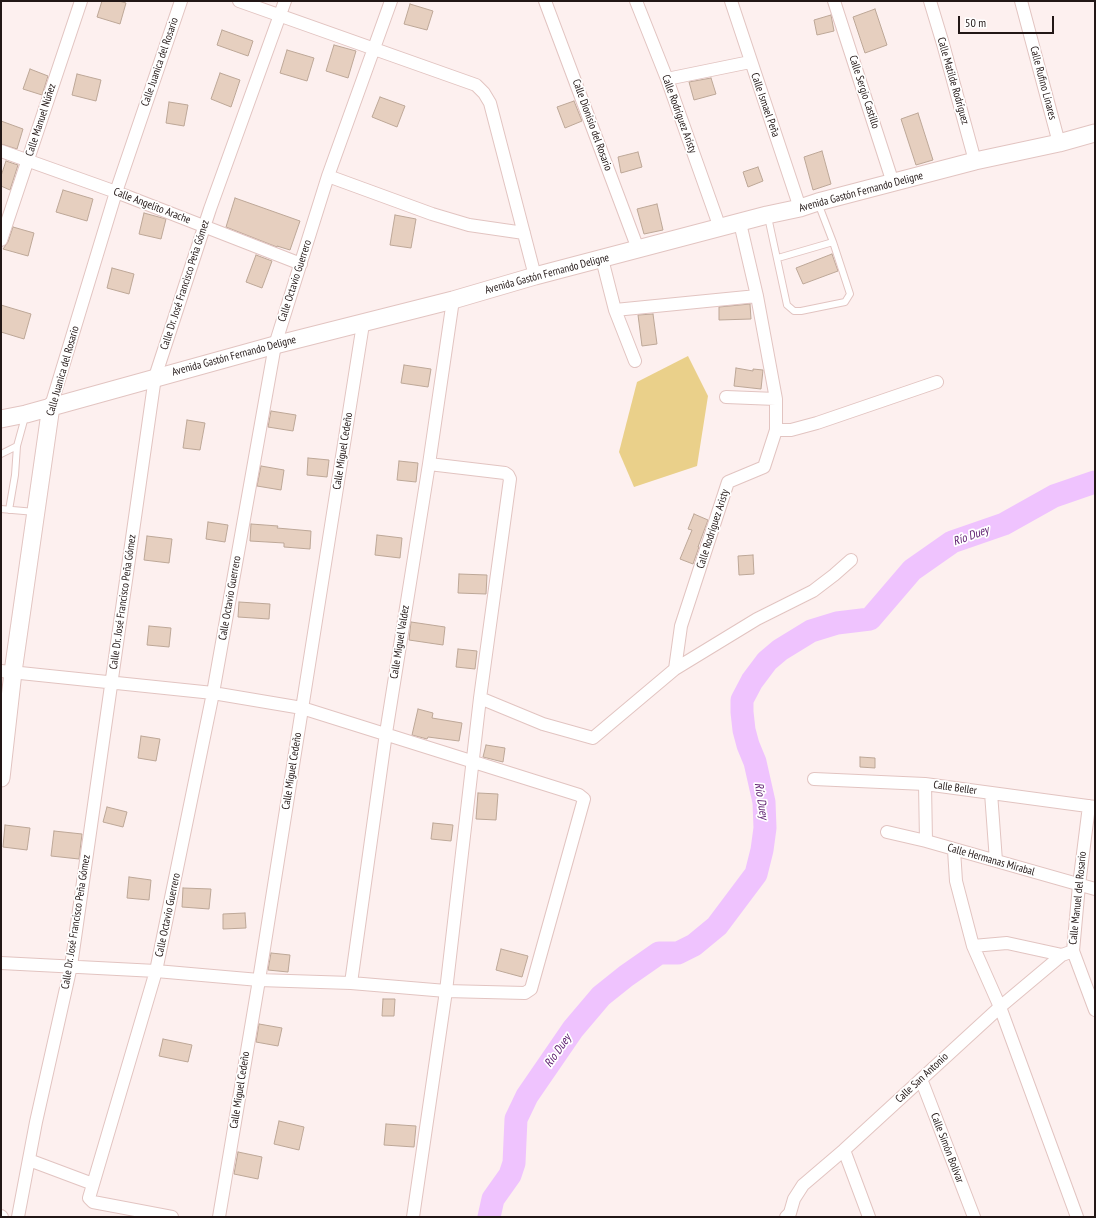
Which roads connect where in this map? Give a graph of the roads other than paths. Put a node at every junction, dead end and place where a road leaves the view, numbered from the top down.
1 (81, 1) edge
2 (181, 1) edge
3 (239, 1) edge
4 (285, 1) edge
5 (391, 1) edge
6 (545, 1) edge
7 (636, 1) edge
8 (731, 1) edge
9 (834, 1) edge
10 (930, 1) edge
11 (1021, 1) edge
12 (280, 15) junction
13 (375, 49) junction
14 (750, 62) junction
15 (667, 79) junction
16 (1095, 133) edge
17 (1059, 143) junction
18 (1, 151) edge
19 (28, 160) junction
20 (975, 161) junction
21 (328, 176) junction
22 (893, 183) junction
23 (116, 192) junction
24 (818, 202) junction
25 (800, 208) junction
26 (767, 215) junction
27 (740, 223) junction
28 (204, 226) junction
29 (720, 228) junction
30 (524, 233) junction
31 (1, 240) edge
32 (834, 242) junction
33 (638, 249) junction
34 (778, 258) junction
35 (602, 259) junction
36 (301, 264) junction
37 (536, 276) junction
38 (757, 296) junction
39 (453, 300) junction
40 (615, 310) junction
41 (363, 324) junction
42 (275, 345) junction
43 (635, 361) dead end
44 (155, 377) junction
45 (937, 382) dead end
46 (726, 397) dead end
47 (776, 399) junction
48 (51, 406) junction
49 (26, 414) junction
50 (1, 419) edge
51 (776, 430) junction
52 (17, 446) junction
53 (1, 454) edge
54 (429, 464) junction
55 (1, 509) edge
56 (9, 510) junction
57 (36, 512) junction
58 (851, 560) dead end
59 (675, 669) junction
60 (7, 672) edge
61 (111, 683) junction
62 (213, 693) junction
63 (480, 698) junction
64 (302, 708) junction
65 (386, 733) junction
66 (472, 761) junction
67 (1, 778) edge
68 (814, 779) dead end
69 (925, 784) junction
70 (991, 793) junction
71 (1092, 806) edge
72 (887, 832) dead end
73 (926, 841) junction
74 (954, 850) junction
75 (996, 861) junction
76 (1079, 884) junction
77 (1095, 890) edge
78 (973, 946) junction
79 (1067, 953) junction
80 (1, 963) edge
81 (71, 966) junction
82 (156, 971) junction
83 (259, 980) junction
84 (351, 983) junction
85 (446, 991) junction
86 (1000, 1007) junction
87 (1095, 1010) edge
88 (920, 1079) junction
89 (844, 1150) junction
90 (29, 1160) junction
91 (93, 1184) junction
92 (788, 1216) edge
93 (18, 1217) edge
94 (172, 1217) edge
95 (219, 1217) edge
96 (413, 1217) edge
97 (869, 1217) edge
98 (974, 1217) edge
99 (1077, 1217) edge

1 - 19 street, Calle Manuel Núñez
2 - 23 street, Calle Juanica del Rosario
3 - 12 street
4 - 12 street, Calle Dr. José Francisco Peña Gómez
5 - 13 street, Calle Octavio Guerrero
6 - 33 street, Calle Dionisio del Rosario
7 - 15 street, Calle Rodríguez Aristy
8 - 14 street, Calle Ismael Peña
9 - 22 street, Calle Sergio Castillo
10 - 20 street, Calle Matilde Rodríguez
11 - 17 street, Calle Rufino Linares
12 - 13 street
12 - 28 street, Calle Dr. José Francisco Peña Gómez
13 - 21 street, Calle Octavio Guerrero
13 - 30 street
14 - 15 street
14 - 25 street, Calle Ismael Peña
15 - 29 street, Calle Rodríguez Aristy
16 - 17 street, Avenida Gastón Fernando Deligne
17 - 20 street, Avenida Gastón Fernando Deligne
18 - 19 street, Calle Angelito Arache
19 - 23 street, Calle Angelito Arache
19 - 31 street, Calle Manuel Núñez
20 - 22 street, Avenida Gastón Fernando Deligne
21 - 30 street
21 - 36 street, Calle Octavio Guerrero
22 - 24 street, Avenida Gastón Fernando Deligne
23 - 28 street, Calle Angelito Arache
23 - 48 street, Calle Juanica del Rosario
24 - 25 street, Avenida Gastón Fernando Deligne
24 - 32 lane
25 - 26 street, Avenida Gastón Fernando Deligne
26 - 27 street, Avenida Gastón Fernando Deligne
26 - 34 lane
27 - 29 street, Avenida Gastón Fernando Deligne
27 - 38 street, Calle Rodríguez Aristy
28 - 36 street, Calle Angelito Arache
28 - 44 street, Calle Dr. José Francisco Peña Gómez
29 - 33 street, Avenida Gastón Fernando Deligne
30 - 37 street
32 - 34 lane
32 - 34 lane
33 - 35 street, Avenida Gastón Fernando Deligne
35 - 37 street, Avenida Gastón Fernando Deligne
35 - 40 street
36 - 42 street, Calle Octavio Guerrero
37 - 39 street, Avenida Gastón Fernando Deligne
38 - 40 street
38 - 47 street, Calle Rodríguez Aristy
39 - 41 street, Avenida Gastón Fernando Deligne
39 - 54 street, Calle Miguel Valdez
40 - 43 street
41 - 42 street, Avenida Gastón Fernando Deligne
41 - 64 street, Calle Miguel Cedeño
42 - 44 street, Avenida Gastón Fernando Deligne
42 - 62 street, Calle Octavio Guerrero
44 - 48 street, Avenida Gastón Fernando Deligne
44 - 61 street, Calle Dr. José Francisco Peña Gómez
45 - 51 street
46 - 47 street
47 - 51 street, Calle Rodríguez Aristy
48 - 49 street, Avenida Gastón Fernando Deligne
48 - 57 street, Calle Juanica del Rosario
49 - 50 street, Avenida Gastón Fernando Deligne
49 - 52 lane
51 - 59 street, Calle Rodríguez Aristy
52 - 53 lane
52 - 56 lane
54 - 63 street
54 - 65 street, Calle Miguel Valdez
55 - 56 lane
56 - 57 lane
57 - 60 street, Calle Juanica del Rosario
58 - 59 street
59 - 63 street
60 - 61 street
60 - 67 street, Calle Juanica del Rosario
61 - 62 street
61 - 81 street, Calle Dr. José Francisco Peña Gómez
62 - 64 street
62 - 82 street, Calle Octavio Guerrero
63 - 66 street
64 - 65 street
64 - 83 street, Calle Miguel Cedeño
65 - 66 street
65 - 84 street, Calle Miguel Valdez
66 - 85 street
66 - 85 street
68 - 69 street, Calle Beller
69 - 70 street, Calle Beller
69 - 73 street
70 - 71 street, Calle Beller
70 - 75 street
71 - 76 street, Calle Manuel del Rosario
72 - 73 street, Calle Hermanas Mirabal
73 - 74 street, Calle Hermanas Mirabal
74 - 75 street, Calle Hermanas Mirabal
74 - 78 street
75 - 76 street, Calle Hermanas Mirabal
76 - 77 street, Calle Hermanas Mirabal
76 - 79 street, Calle Manuel del Rosario
78 - 79 street
78 - 86 street
79 - 86 street, Calle San Antonio
79 - 87 street, Calle Manuel del Rosario
80 - 81 street
81 - 82 street
81 - 90 street, Calle Dr. José Francisco Peña Gómez
82 - 83 street
82 - 91 street, Calle Octavio Guerrero
83 - 84 street
83 - 95 street, Calle Miguel Cedeño
84 - 85 street
85 - 96 street
86 - 88 street, Calle San Antonio
86 - 99 street
88 - 89 street, Calle San Antonio
88 - 98 street, Calle Simón Bolívar
89 - 92 street, Calle San Antonio
89 - 97 street
90 - 91 street
90 - 93 street, Calle Dr. José Francisco Peña Gómez
91 - 94 street, Calle Octavio Guerrero

